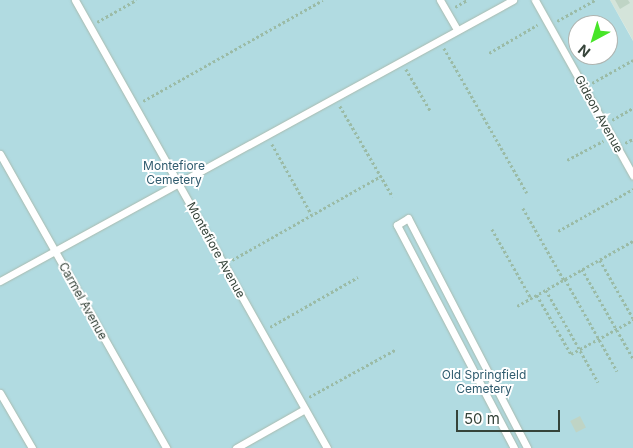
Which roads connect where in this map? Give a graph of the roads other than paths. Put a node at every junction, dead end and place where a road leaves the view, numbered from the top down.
1 (75, 0) edge
2 (440, 0) edge
3 (513, 0) edge
4 (535, 0) edge
5 (457, 30) junction
6 (0, 154) edge
7 (633, 176) edge
8 (179, 184) junction
9 (55, 251) junction
10 (0, 281) edge
11 (0, 392) edge
12 (305, 409) junction
13 (32, 448) edge
14 (166, 448) edge
15 (236, 448) edge
16 (327, 448) edge
17 (514, 448) edge
18 (528, 448) edge

1 - 8 lane, Montefiore Avenue
2 - 5 lane
3 - 5 lane
4 - 7 lane, Gideon Avenue
5 - 8 lane
6 - 9 lane, Carmel Avenue
8 - 9 lane
8 - 12 lane, Montefiore Avenue
9 - 10 lane
9 - 14 lane, Carmel Avenue
11 - 13 lane
12 - 15 lane
12 - 16 lane, Montefiore Avenue
17 - 18 lane

